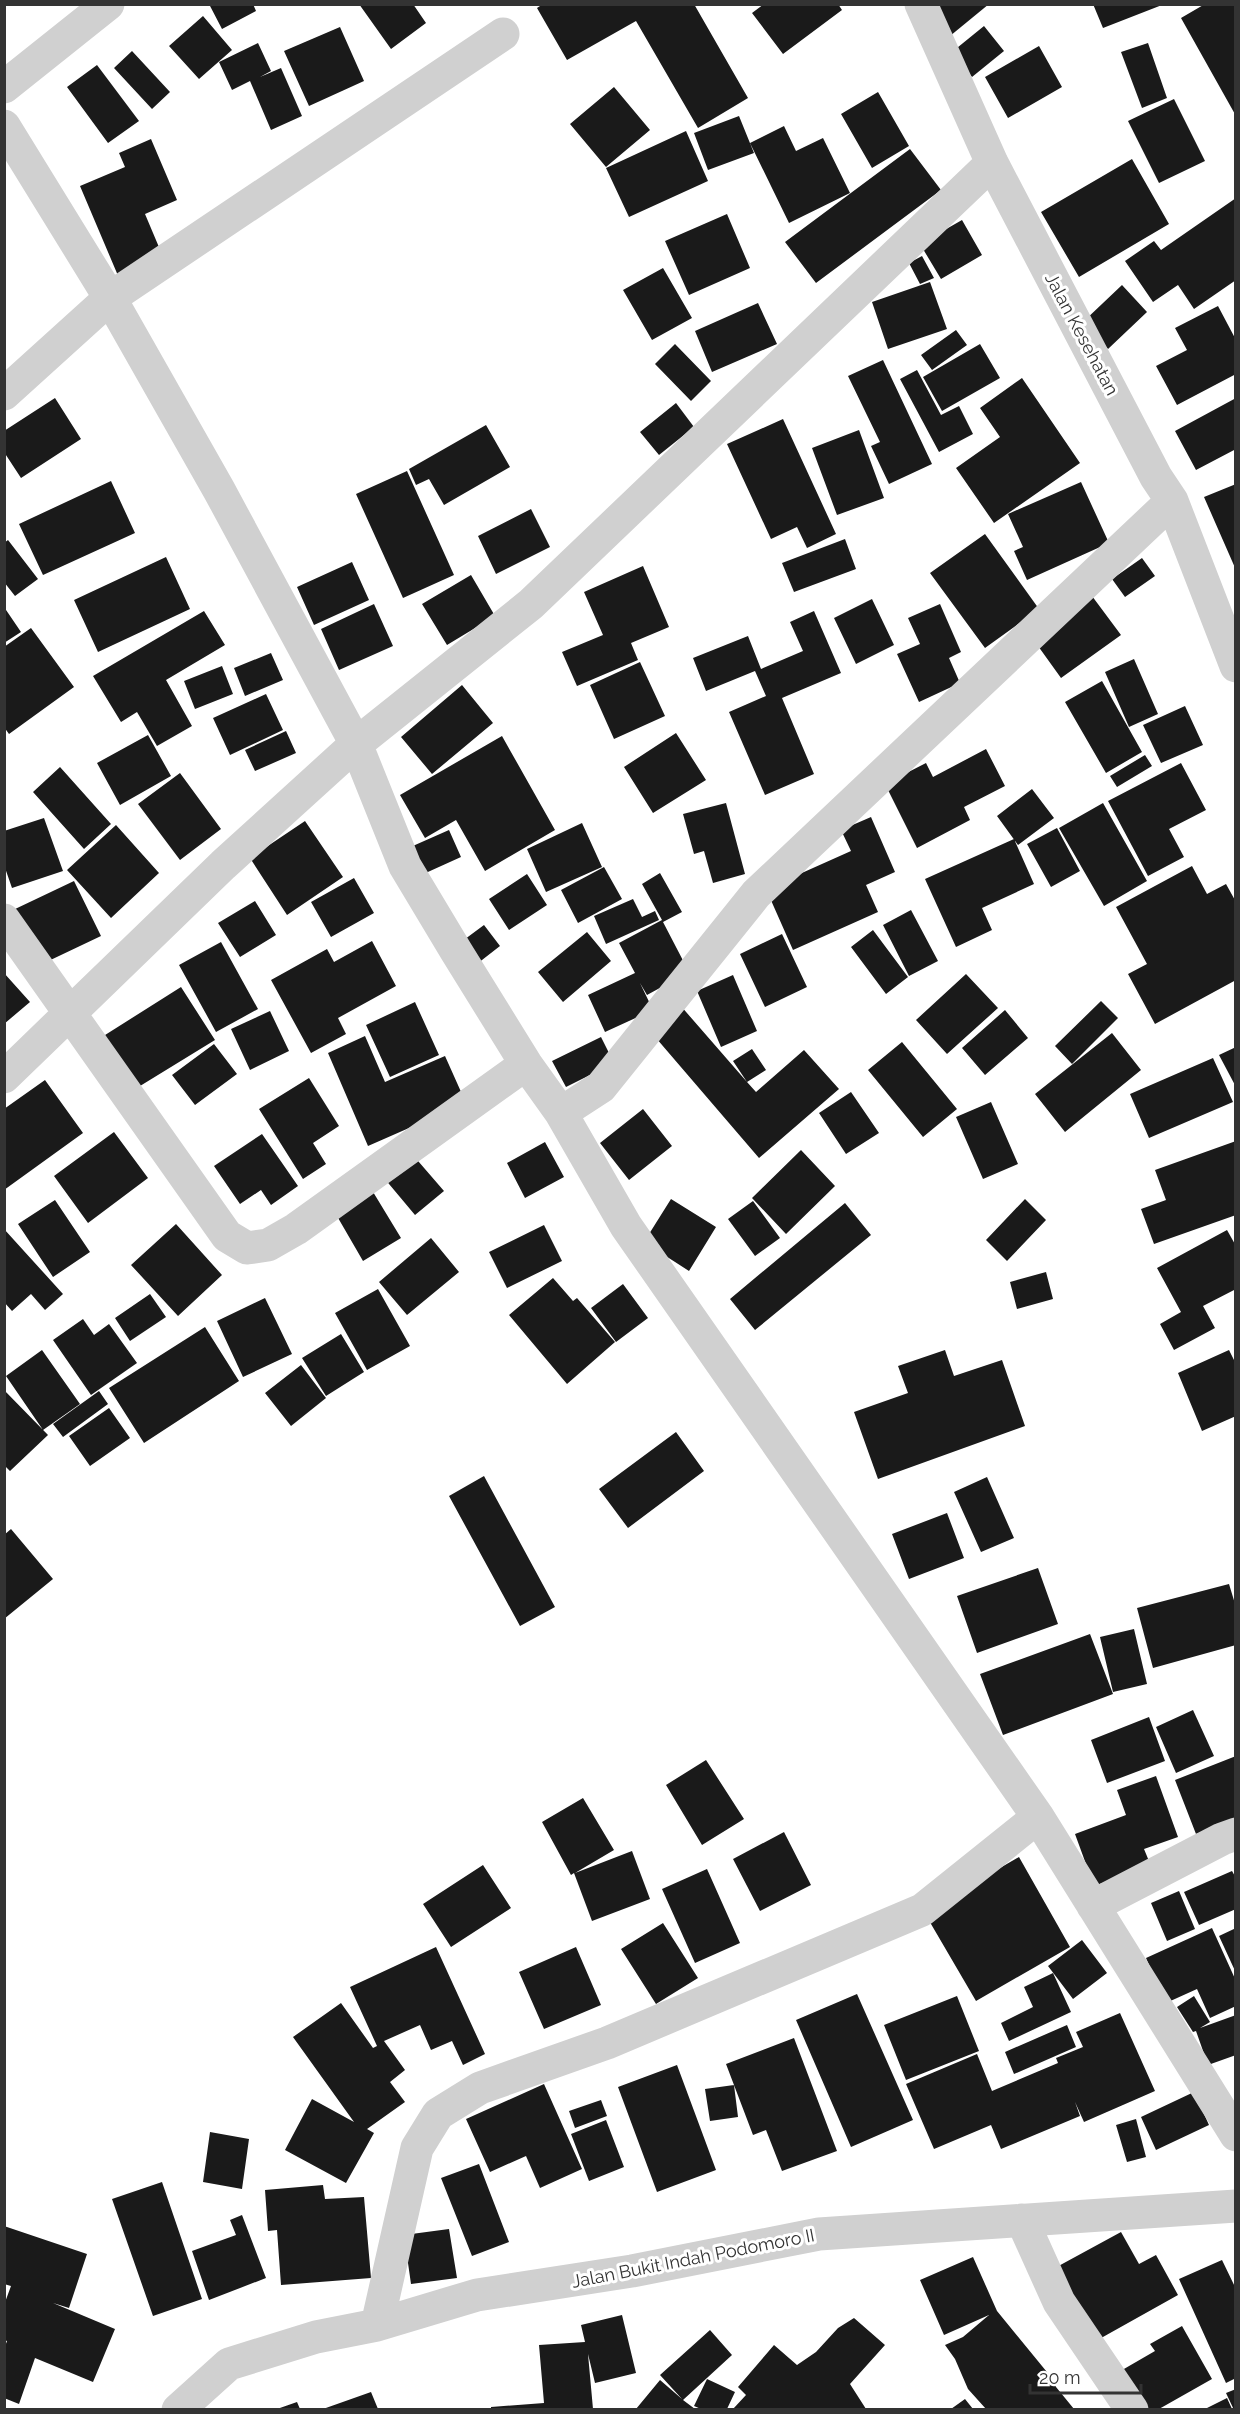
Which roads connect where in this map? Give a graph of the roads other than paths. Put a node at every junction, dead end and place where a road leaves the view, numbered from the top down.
1 (108, 4) edge
2 (921, 4) edge
3 (503, 34) dead end
4 (4, 87) edge
5 (4, 126) edge
6 (992, 163) junction
7 (110, 298) junction
8 (4, 393) edge
9 (1172, 501) junction
10 (1236, 666) edge
11 (356, 744) junction
12 (4, 920) edge
13 (70, 1015) junction
14 (526, 1064) junction
15 (4, 1077) edge
16 (561, 1113) junction
17 (1038, 1817) junction
18 (1236, 1834) edge
19 (1093, 1906) junction
20 (1236, 2135) edge
21 (1236, 2206) edge
22 (1022, 2220) junction
23 (377, 2325) junction
24 (178, 2409) edge
25 (1132, 2409) edge

1 - 4 street
2 - 6 street, Jalan Kesehatan
3 - 7 street
5 - 7 street
6 - 9 street, Jalan Kesehatan
6 - 11 street
7 - 8 street
7 - 11 street
9 - 10 street, Jalan Kesehatan
9 - 16 street
11 - 13 street
11 - 14 street
12 - 13 street
13 - 14 street
13 - 15 street
14 - 16 street
16 - 17 street
17 - 19 street
17 - 23 street
18 - 19 street
19 - 20 street
21 - 22 street, Jalan Bukit Indah Podomoro II
22 - 23 street, Jalan Bukit Indah Podomoro II
22 - 25 street
23 - 24 street, Jalan Bukit Indah Podomoro II

